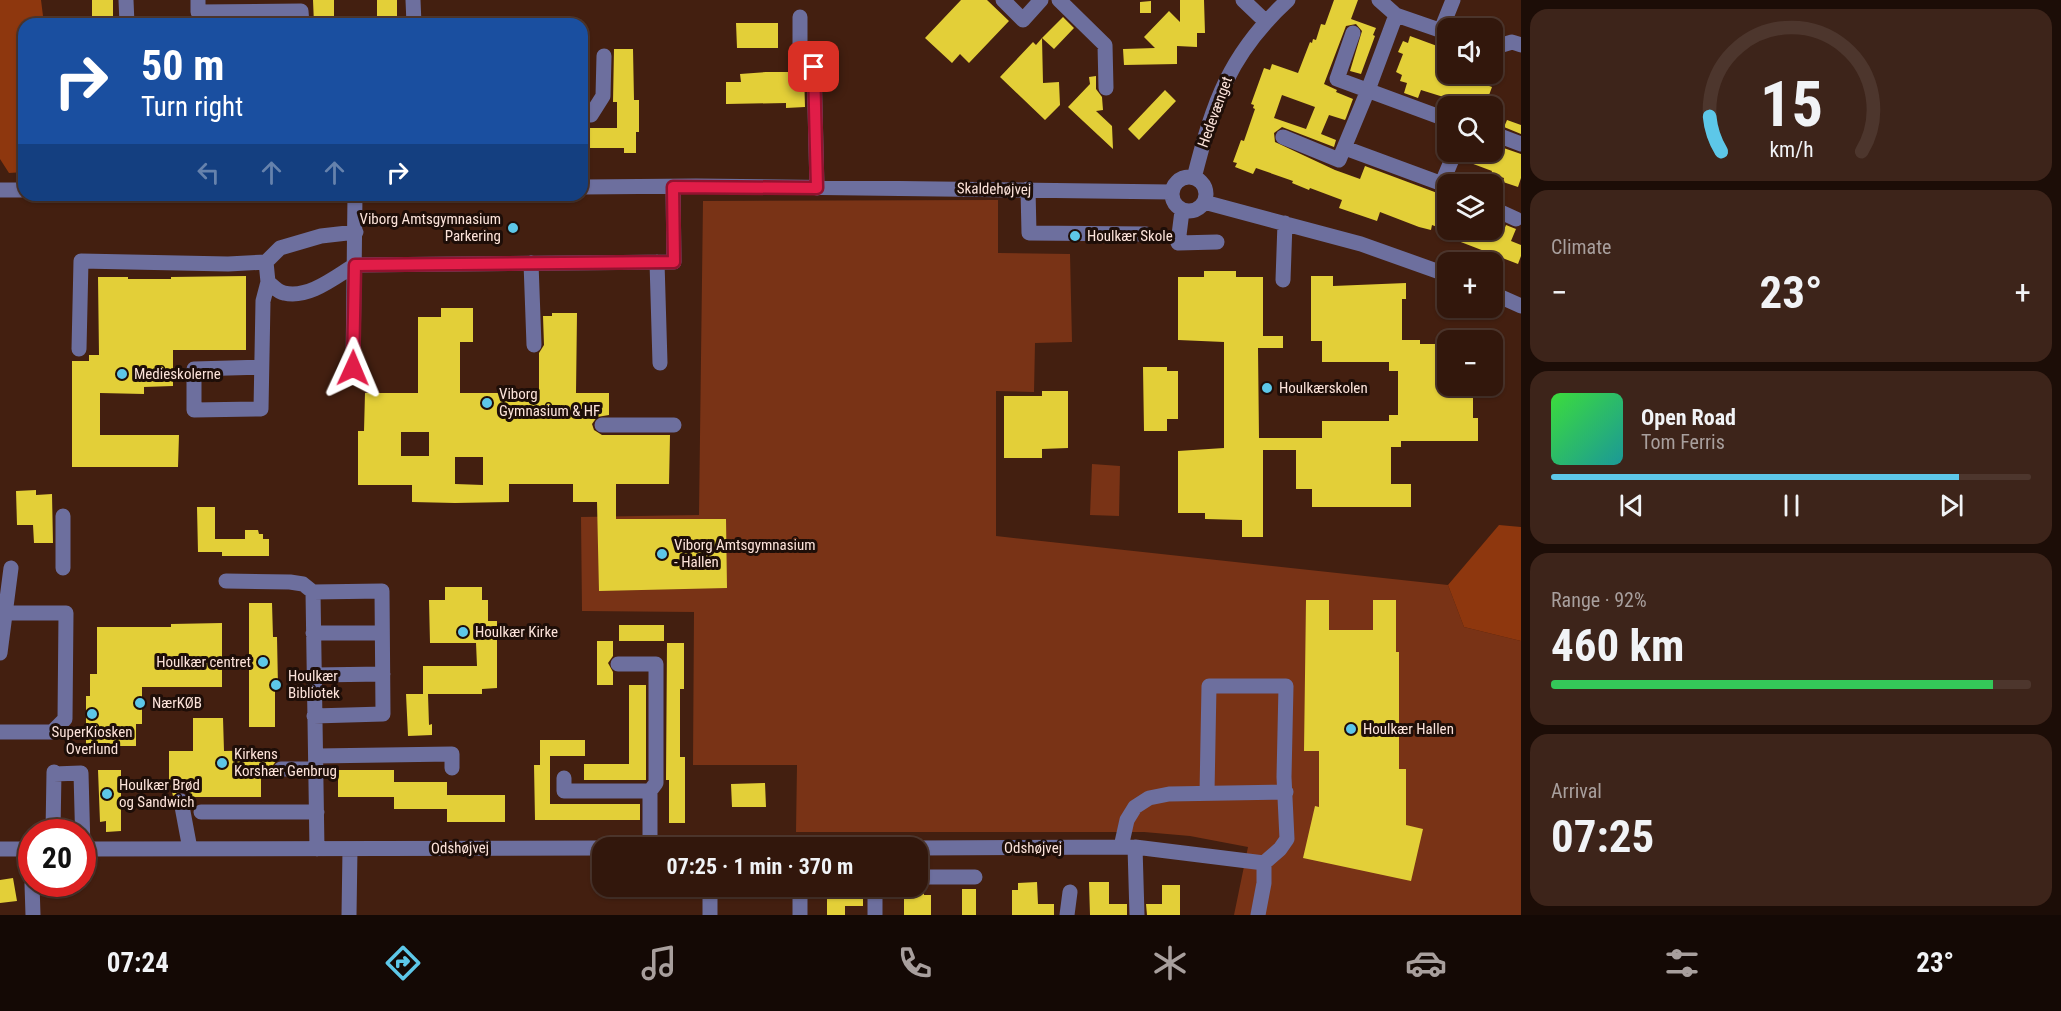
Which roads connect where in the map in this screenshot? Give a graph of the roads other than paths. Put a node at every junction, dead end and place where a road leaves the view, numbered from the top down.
1 (126, 0) edge
2 (198, 0) edge
3 (413, 0) edge
4 (1003, 0) edge
5 (1041, 0) edge
6 (1059, 0) edge
7 (1243, 0) edge
8 (1288, 0) edge
9 (1378, 0) edge
10 (1453, 0) edge
11 (252, 6) edge
12 (1396, 15) junction
13 (800, 17) dead end
14 (127, 18) edge
15 (302, 18) edge
16 (414, 18) edge
17 (1448, 18) edge
18 (1265, 21) junction
19 (1437, 30) edge
20 (1353, 33) dead end
21 (1503, 45) edge
22 (1521, 45) edge
23 (604, 56) dead end
24 (1106, 88) dead end
25 (1368, 90) junction
26 (588, 115) edge
27 (1437, 116) edge
28 (1283, 137) dead end
29 (1503, 137) edge
30 (1521, 144) edge
31 (1345, 148) junction
32 (1194, 178) junction
33 (1437, 182) edge
34 (588, 187) edge
35 (673, 187) junction
36 (817, 188) junction
37 (1028, 189) junction
38 (0, 190) edge
39 (18, 190) edge
40 (1171, 192) junction
41 (355, 201) edge
42 (1204, 202) junction
43 (1182, 211) junction
44 (1503, 213) edge
45 (1516, 219) dead end
46 (1285, 223) junction
47 (356, 232) junction
48 (1146, 234) dead end
49 (1217, 242) dead end
50 (266, 262) junction
51 (657, 262) junction
52 (531, 263) junction
53 (355, 265) junction
54 (1437, 270) edge
55 (1283, 280) dead end
56 (268, 282) junction
57 (1503, 298) edge
58 (1521, 306) edge
59 (534, 345) dead end
60 (79, 349) dead end
61 (660, 363) dead end
62 (261, 367) junction
63 (353, 368) dead end
64 (602, 425) dead end
65 (674, 425) dead end
66 (63, 516) dead end
67 (11, 568) dead end
68 (63, 568) dead end
69 (226, 582) dead end
70 (313, 592) junction
71 (6, 613) junction
72 (313, 633) junction
73 (382, 633) junction
74 (0, 653) edge
75 (618, 664) dead end
76 (383, 674) junction
77 (315, 675) junction
78 (314, 716) junction
79 (0, 732) edge
80 (316, 762) junction
81 (452, 768) dead end
82 (281, 769) dead end
83 (564, 778) dead end
84 (650, 791) junction
85 (1286, 792) junction
86 (1207, 793) junction
87 (182, 801) dead end
88 (201, 812) dead end
89 (316, 812) junction
90 (53, 819) edge
91 (82, 819) edge
92 (650, 837) edge
93 (1128, 847) junction
94 (592, 848) edge
95 (928, 848) edge
96 (0, 849) edge
97 (18, 849) edge
98 (96, 849) edge
99 (190, 849) junction
100 (316, 849) junction
101 (350, 849) junction
102 (1264, 863) junction
103 (928, 877) edge
104 (975, 877) dead end
105 (1070, 892) dead end
106 (32, 897) edge
107 (710, 897) edge
108 (800, 897) edge
109 (875, 897) edge
110 (33, 915) edge
111 (350, 915) edge
112 (710, 915) edge
113 (800, 915) edge
114 (875, 915) edge
115 (1067, 915) edge
116 (1137, 915) edge
117 (1258, 915) edge

1 - 14 street
2 - 11 street
3 - 16 street
4 - 5 street
6 - 24 street
7 - 18 street
8 - 18 street, Hedevænget
9 - 12 street
10 - 17 street
11 - 15 street
12 - 19 street
12 - 25 street
13 - 36 street
18 - 32 street, Hedevænget
20 - 25 street
21 - 22 street
23 - 26 street
25 - 27 street
25 - 31 street
28 - 31 street
29 - 30 street
31 - 33 street
32 - 40 street
32 - 42 street
34 - 35 street, Skaldehøjvej
35 - 36 street, Skaldehøjvej
35 - 51 street
36 - 37 street, Skaldehøjvej
37 - 40 street, Skaldehøjvej
37 - 48 street
38 - 39 street
40 - 43 street
41 - 47 street
42 - 43 street
42 - 46 street
43 - 49 street
44 - 45 street
46 - 54 street
46 - 55 street
47 - 50 street
47 - 53 street
50 - 56 street
50 - 60 street
51 - 52 street
51 - 61 street
52 - 53 street
52 - 59 street
53 - 56 street
53 - 63 street
56 - 62 street
57 - 58 street
62 - 62 street
64 - 65 street
66 - 68 street
67 - 71 street
69 - 70 street
70 - 72 street
70 - 73 street
71 - 74 street
71 - 79 street
72 - 73 street
72 - 77 street
73 - 76 street
75 - 84 street
76 - 77 street
76 - 78 street
77 - 78 street
78 - 80 street
80 - 81 street
80 - 82 street
80 - 89 street
83 - 84 street
84 - 92 street
85 - 86 street
85 - 86 street
85 - 102 street
86 - 93 street
87 - 99 street
88 - 89 street
89 - 100 street
90 - 91 street
93 - 95 street, Odshøjvej
93 - 102 street, Odshøjvej
93 - 116 street
94 - 101 street, Odshøjvej
96 - 97 street
98 - 99 street, Odshøjvej
99 - 100 street, Odshøjvej
100 - 101 street, Odshøjvej
101 - 111 street
102 - 117 street
103 - 104 street, Odshøjvej
105 - 115 street
106 - 110 street
107 - 112 street
108 - 113 street
109 - 114 street

